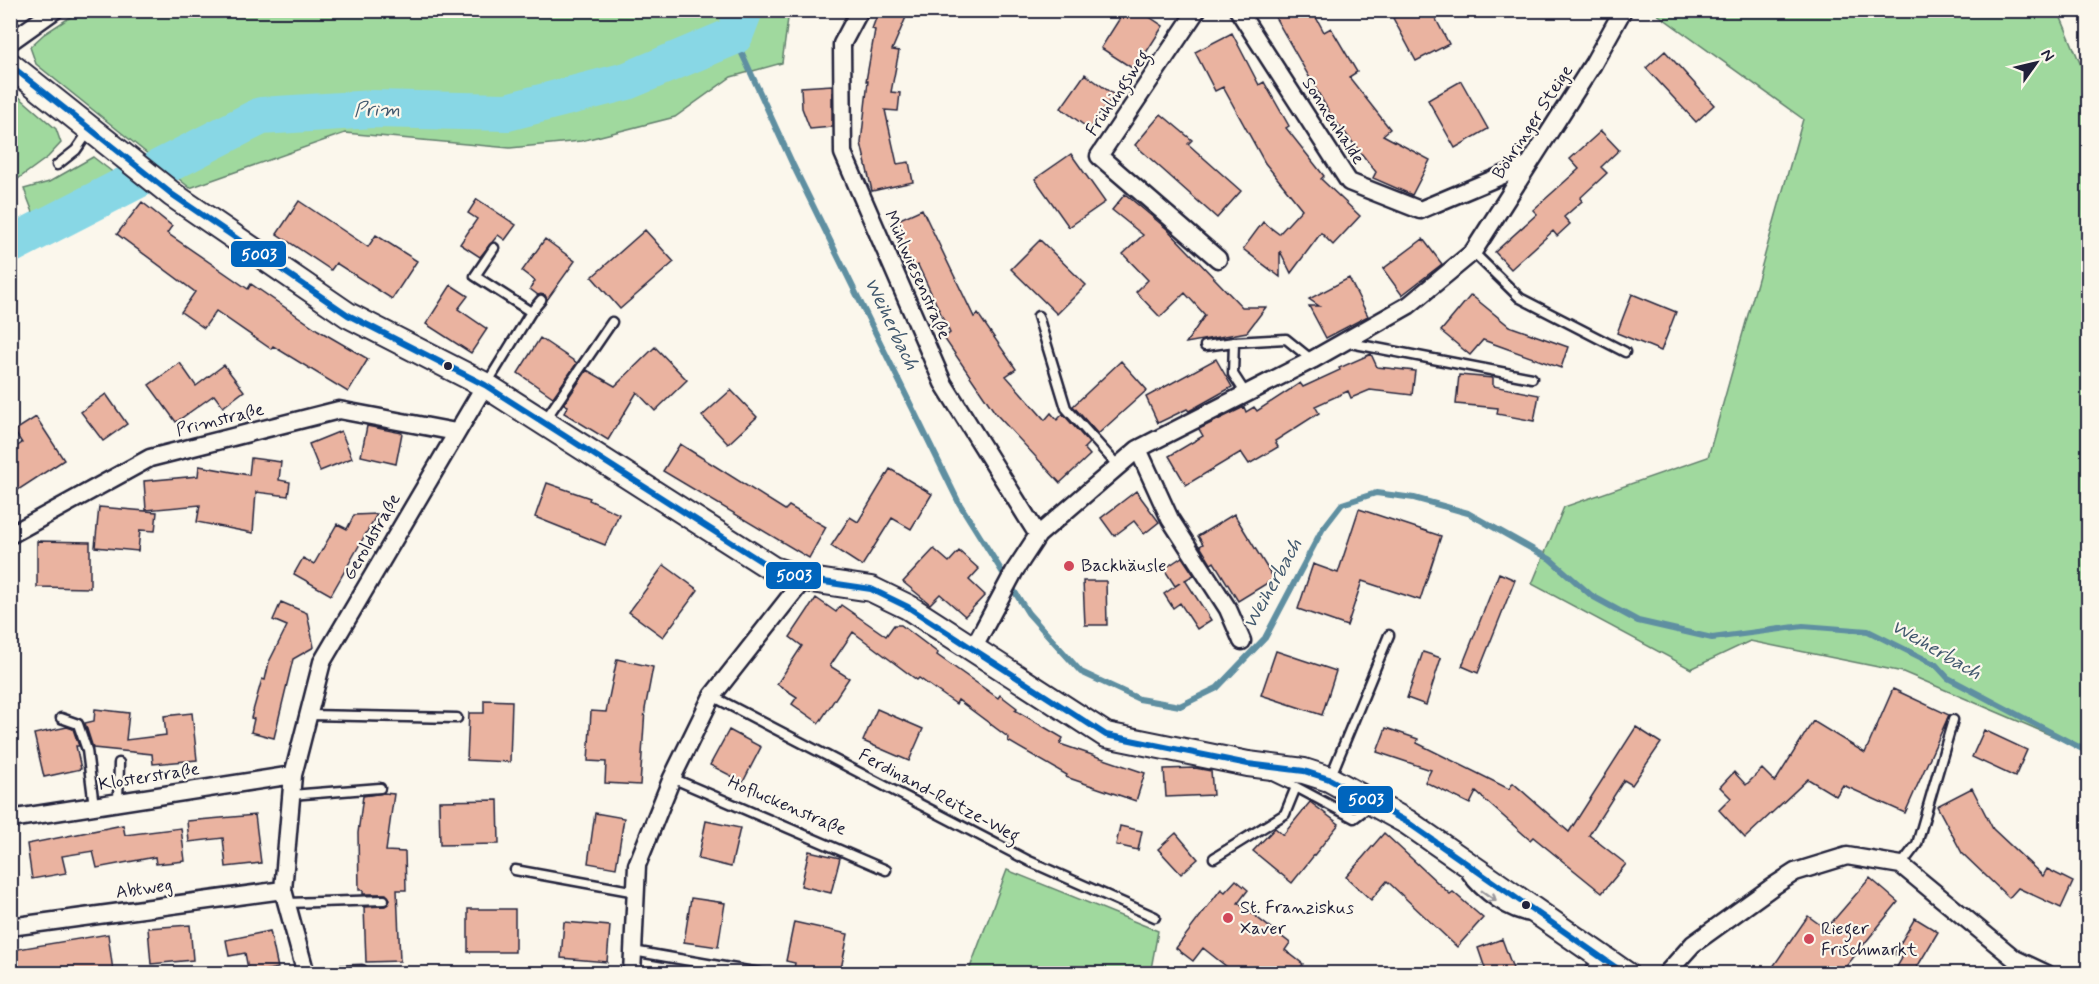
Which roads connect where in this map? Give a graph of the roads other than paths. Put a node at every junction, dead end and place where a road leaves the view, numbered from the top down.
1 (55, 10) edge
2 (860, 10) edge
3 (1197, 10) edge
4 (1238, 10) edge
5 (1623, 10) edge
6 (10, 42) edge
7 (10, 65) edge
8 (89, 130) junction
9 (57, 165) dead end
10 (1527, 165) junction
11 (494, 248) dead end
12 (1473, 252) junction
13 (1218, 259) dead end
14 (541, 300) dead end
15 (531, 312) junction
16 (1038, 316) dead end
17 (612, 322) dead end
18 (1234, 342) junction
19 (1344, 342) junction
20 (1205, 346) dead end
21 (1625, 352) dead end
22 (1312, 360) junction
23 (1532, 378) dead end
24 (485, 386) junction
25 (1246, 394) junction
26 (543, 423) junction
27 (456, 432) junction
28 (1138, 449) junction
29 (1118, 466) junction
30 (10, 535) edge
31 (1038, 535) junction
32 (804, 579) junction
33 (1389, 635) dead end
34 (1242, 641) dead end
35 (973, 649) junction
36 (712, 696) junction
37 (309, 715) junction
38 (61, 718) dead end
39 (457, 718) dead end
40 (1953, 720) dead end
41 (119, 763) dead end
42 (1248, 764) junction
43 (293, 775) junction
44 (672, 778) junction
45 (1329, 779) junction
46 (1296, 787) junction
47 (380, 788) dead end
48 (291, 795) junction
49 (118, 802) junction
50 (1375, 802) junction
51 (94, 806) junction
52 (10, 819) edge
53 (1214, 858) dead end
54 (1901, 865) junction
55 (515, 870) dead end
56 (886, 870) dead end
57 (636, 891) junction
58 (285, 896) junction
59 (384, 900) dead end
60 (1155, 916) dead end
61 (10, 927) edge
62 (633, 951) junction
63 (1599, 966) edge
64 (362, 970) dead end
65 (306, 973) edge
66 (633, 974) edge
67 (765, 974) edge
68 (1626, 974) edge
69 (1666, 974) edge
70 (2047, 974) edge

1 - 6 street
2 - 31 street, Mühlwiesenstraße
3 - 13 street, Frühlingsweg
4 - 10 street, Sonnenhalde
5 - 10 street, Böhringer Steige
7 - 8 street
8 - 9 lane
8 - 24 street
10 - 12 street, Böhringer Steige
11 - 15 lane
12 - 19 street, Böhringer Steige
12 - 21 lane
14 - 15 lane
15 - 24 lane
16 - 29 lane
17 - 26 lane
18 - 20 lane
18 - 22 lane
18 - 25 lane
19 - 22 street, Böhringer Steige
19 - 23 lane
22 - 25 street, Böhringer Steige
24 - 26 street
24 - 27 street, Geroldstraße
25 - 28 street, Böhringer Steige
26 - 32 street
27 - 30 street, Primstraße
27 - 37 street, Geroldstraße
28 - 29 street, Böhringer Steige
28 - 34 street
29 - 31 street, Böhringer Steige
31 - 35 street, Böhringer Steige
32 - 35 street
32 - 36 street
33 - 45 lane
35 - 42 street
36 - 44 street
36 - 60 lane, Ferdinand-Reitze-Weg
37 - 39 lane
37 - 43 street, Geroldstraße
38 - 51 lane
40 - 54 lane
41 - 49 lane
42 - 45 street
42 - 46 lane
43 - 48 street, Geroldstraße
43 - 49 street, Klosterstraße
44 - 56 lane, Hofluckenstraße
44 - 57 street
45 - 50 street
46 - 50 lane
46 - 53 lane
47 - 48 lane
48 - 58 street, Geroldstraße
49 - 51 street, Klosterstraße
50 - 63 street
51 - 52 street, Klosterstraße
54 - 69 street
54 - 70 street
55 - 57 lane
57 - 62 street
58 - 59 lane
58 - 61 street, Abtweg
58 - 65 street, Geroldstraße
62 - 66 street
62 - 67 lane
63 - 68 street
64 - 65 lane

